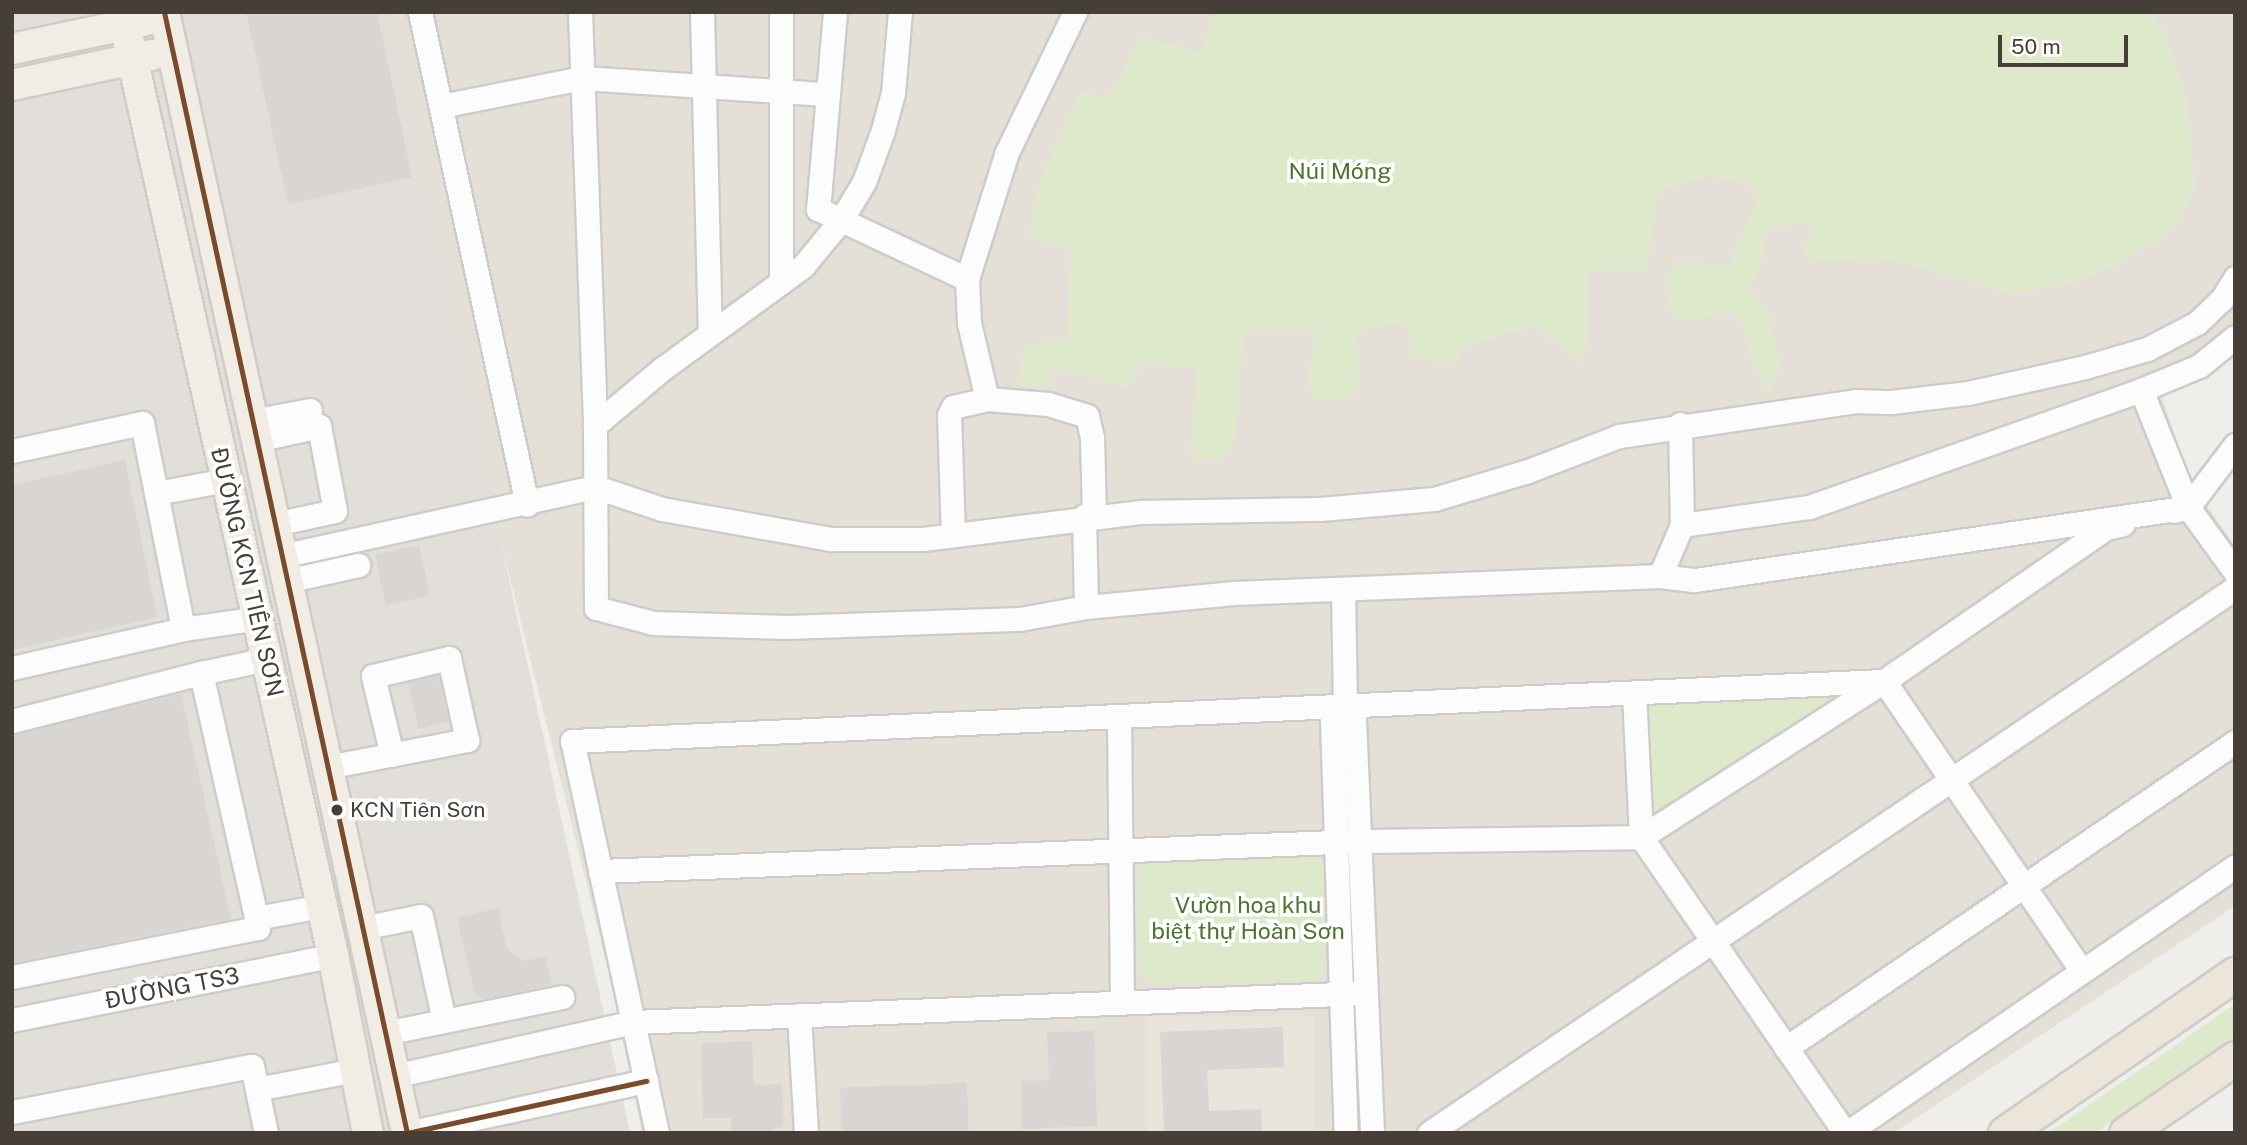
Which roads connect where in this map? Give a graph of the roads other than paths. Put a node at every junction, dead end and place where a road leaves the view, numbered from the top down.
1 (420, 12) edge
2 (580, 12) edge
3 (702, 12) edge
4 (781, 12) edge
5 (835, 12) edge
6 (900, 12) edge
7 (1075, 12) edge
8 (164, 14) edge
9 (123, 19) edge
10 (12, 49) edge
11 (172, 51) junction
12 (133, 60) junction
13 (583, 78) junction
14 (12, 85) edge
15 (703, 86) junction
16 (781, 91) junction
17 (825, 94) junction
18 (441, 106) junction
19 (841, 220) junction
20 (2235, 278) edge
21 (967, 279) junction
22 (781, 282) junction
23 (710, 333) junction
24 (2235, 337) edge
25 (2141, 390) junction
26 (987, 399) junction
27 (310, 410) dead end
28 (1680, 424) junction
29 (595, 425) junction
30 (254, 430) junction
31 (2235, 445) edge
32 (12, 451) edge
33 (227, 480) junction
34 (596, 486) junction
35 (156, 492) junction
36 (527, 504) junction
37 (2188, 507) junction
38 (1089, 516) junction
39 (274, 524) junction
40 (1682, 525) junction
41 (953, 535) junction
42 (358, 565) dead end
43 (284, 569) junction
44 (2235, 572) edge
45 (1660, 576) junction
46 (2235, 588) edge
47 (1343, 590) junction
48 (1086, 607) junction
49 (258, 618) junction
50 (183, 629) junction
51 (267, 659) junction
52 (12, 668) edge
53 (201, 673) junction
54 (1884, 681) junction
55 (1634, 693) junction
56 (1345, 705) junction
57 (1119, 716) junction
58 (12, 721) edge
59 (2235, 742) edge
60 (391, 755) junction
61 (327, 768) junction
62 (1953, 779) junction
63 (1641, 837) junction
64 (1348, 841) junction
65 (1121, 850) junction
66 (2235, 866) edge
67 (600, 871) junction
68 (2024, 885) junction
69 (322, 906) junction
70 (256, 918) junction
71 (364, 938) junction
72 (1713, 942) junction
73 (333, 955) junction
74 (2081, 970) junction
75 (2235, 974) edge
76 (12, 976) edge
77 (1341, 993) junction
78 (1365, 993) junction
79 (562, 997) dead end
80 (1122, 1002) junction
81 (799, 1015) junction
82 (12, 1020) edge
83 (444, 1021) junction
84 (633, 1022) junction
85 (385, 1033) junction
86 (1786, 1048) junction
87 (2235, 1058) edge
88 (355, 1070) junction
89 (394, 1076) junction
90 (646, 1081) junction
91 (257, 1089) junction
92 (12, 1112) edge
93 (266, 1133) edge
94 (368, 1133) edge
95 (407, 1133) edge
96 (657, 1133) edge
97 (806, 1133) edge
98 (1346, 1133) edge
99 (1372, 1133) edge
100 (1429, 1133) edge
101 (1846, 1133) edge
102 (2005, 1133) edge
103 (2126, 1133) edge

1 - 18 street
2 - 13 street
3 - 15 street
4 - 16 street
5 - 17 street
6 - 19 street
7 - 21 street
8 - 9 main road
8 - 11 main road, ĐƯỜNG KCN TIÊN SƠN
9 - 10 main road
9 - 12 main road, ĐƯỜNG KCN TIÊN SƠN
11 - 12 main road
11 - 30 main road, ĐƯỜNG KCN TIÊN SƠN
12 - 14 main road
12 - 33 main road, ĐƯỜNG KCN TIÊN SƠN
13 - 15 street
13 - 18 street
13 - 29 street
15 - 16 street
15 - 23 street
16 - 17 street
16 - 22 street
17 - 19 street
18 - 36 street
19 - 21 street
19 - 22 street
20 - 28 street
21 - 26 street
22 - 23 street
23 - 29 street
24 - 25 street
25 - 37 street
25 - 40 street
26 - 38 street
26 - 41 street
27 - 30 street
28 - 38 street
28 - 40 street
29 - 34 street
30 - 39 main road, ĐƯỜNG KCN TIÊN SƠN
30 - 39 street
31 - 37 street
32 - 35 street
33 - 35 street
33 - 49 main road, ĐƯỜNG KCN TIÊN SƠN
34 - 36 street
34 - 41 street
34 - 48 street
35 - 50 street
36 - 43 street
37 - 44 street
37 - 45 street
37 - 54 street
38 - 41 street
38 - 48 street
39 - 43 main road, ĐƯỜNG KCN TIÊN SƠN
40 - 45 street
42 - 43 street
43 - 61 main road, ĐƯỜNG KCN TIÊN SƠN
45 - 47 street
46 - 62 street
47 - 48 street
47 - 56 street
49 - 50 street
49 - 51 main road, ĐƯỜNG KCN TIÊN SƠN
50 - 52 street
51 - 53 street
51 - 69 main road, ĐƯỜNG KCN TIÊN SƠN
53 - 58 street
53 - 70 street
54 - 55 street
54 - 62 street
54 - 63 street
55 - 56 street
55 - 63 street
56 - 57 street
56 - 64 street
57 - 65 street
57 - 67 street
59 - 68 street
60 - 60 street
60 - 61 street
61 - 71 main road, ĐƯỜNG KCN TIÊN SƠN
62 - 68 street
62 - 72 street
63 - 64 street
63 - 72 street
64 - 65 street
64 - 77 street
64 - 78 street
65 - 67 street
65 - 80 street
66 - 74 street
67 - 84 street
68 - 74 street
68 - 86 street
69 - 70 street
69 - 73 main road, ĐƯỜNG KCN TIÊN SƠN
70 - 76 street
71 - 73 main road
71 - 83 street
71 - 85 main road, ĐƯỜNG KCN TIÊN SƠN
72 - 86 street
72 - 100 street
73 - 82 street, ĐƯỜNG TS3
73 - 88 main road, ĐƯỜNG KCN TIÊN SƠN
74 - 101 street
75 - 102 highway
77 - 78 street
77 - 80 street
77 - 98 street
78 - 99 street
79 - 83 street
80 - 81 street
81 - 84 street
81 - 97 street
83 - 85 street
84 - 89 street
84 - 90 street
85 - 89 main road, ĐƯỜNG KCN TIÊN SƠN
86 - 101 street
87 - 103 highway
88 - 91 street
88 - 94 main road, ĐƯỜNG KCN TIÊN SƠN
89 - 95 main road, ĐƯỜNG KCN TIÊN SƠN
90 - 95 street
90 - 96 street
91 - 92 street
91 - 93 street

